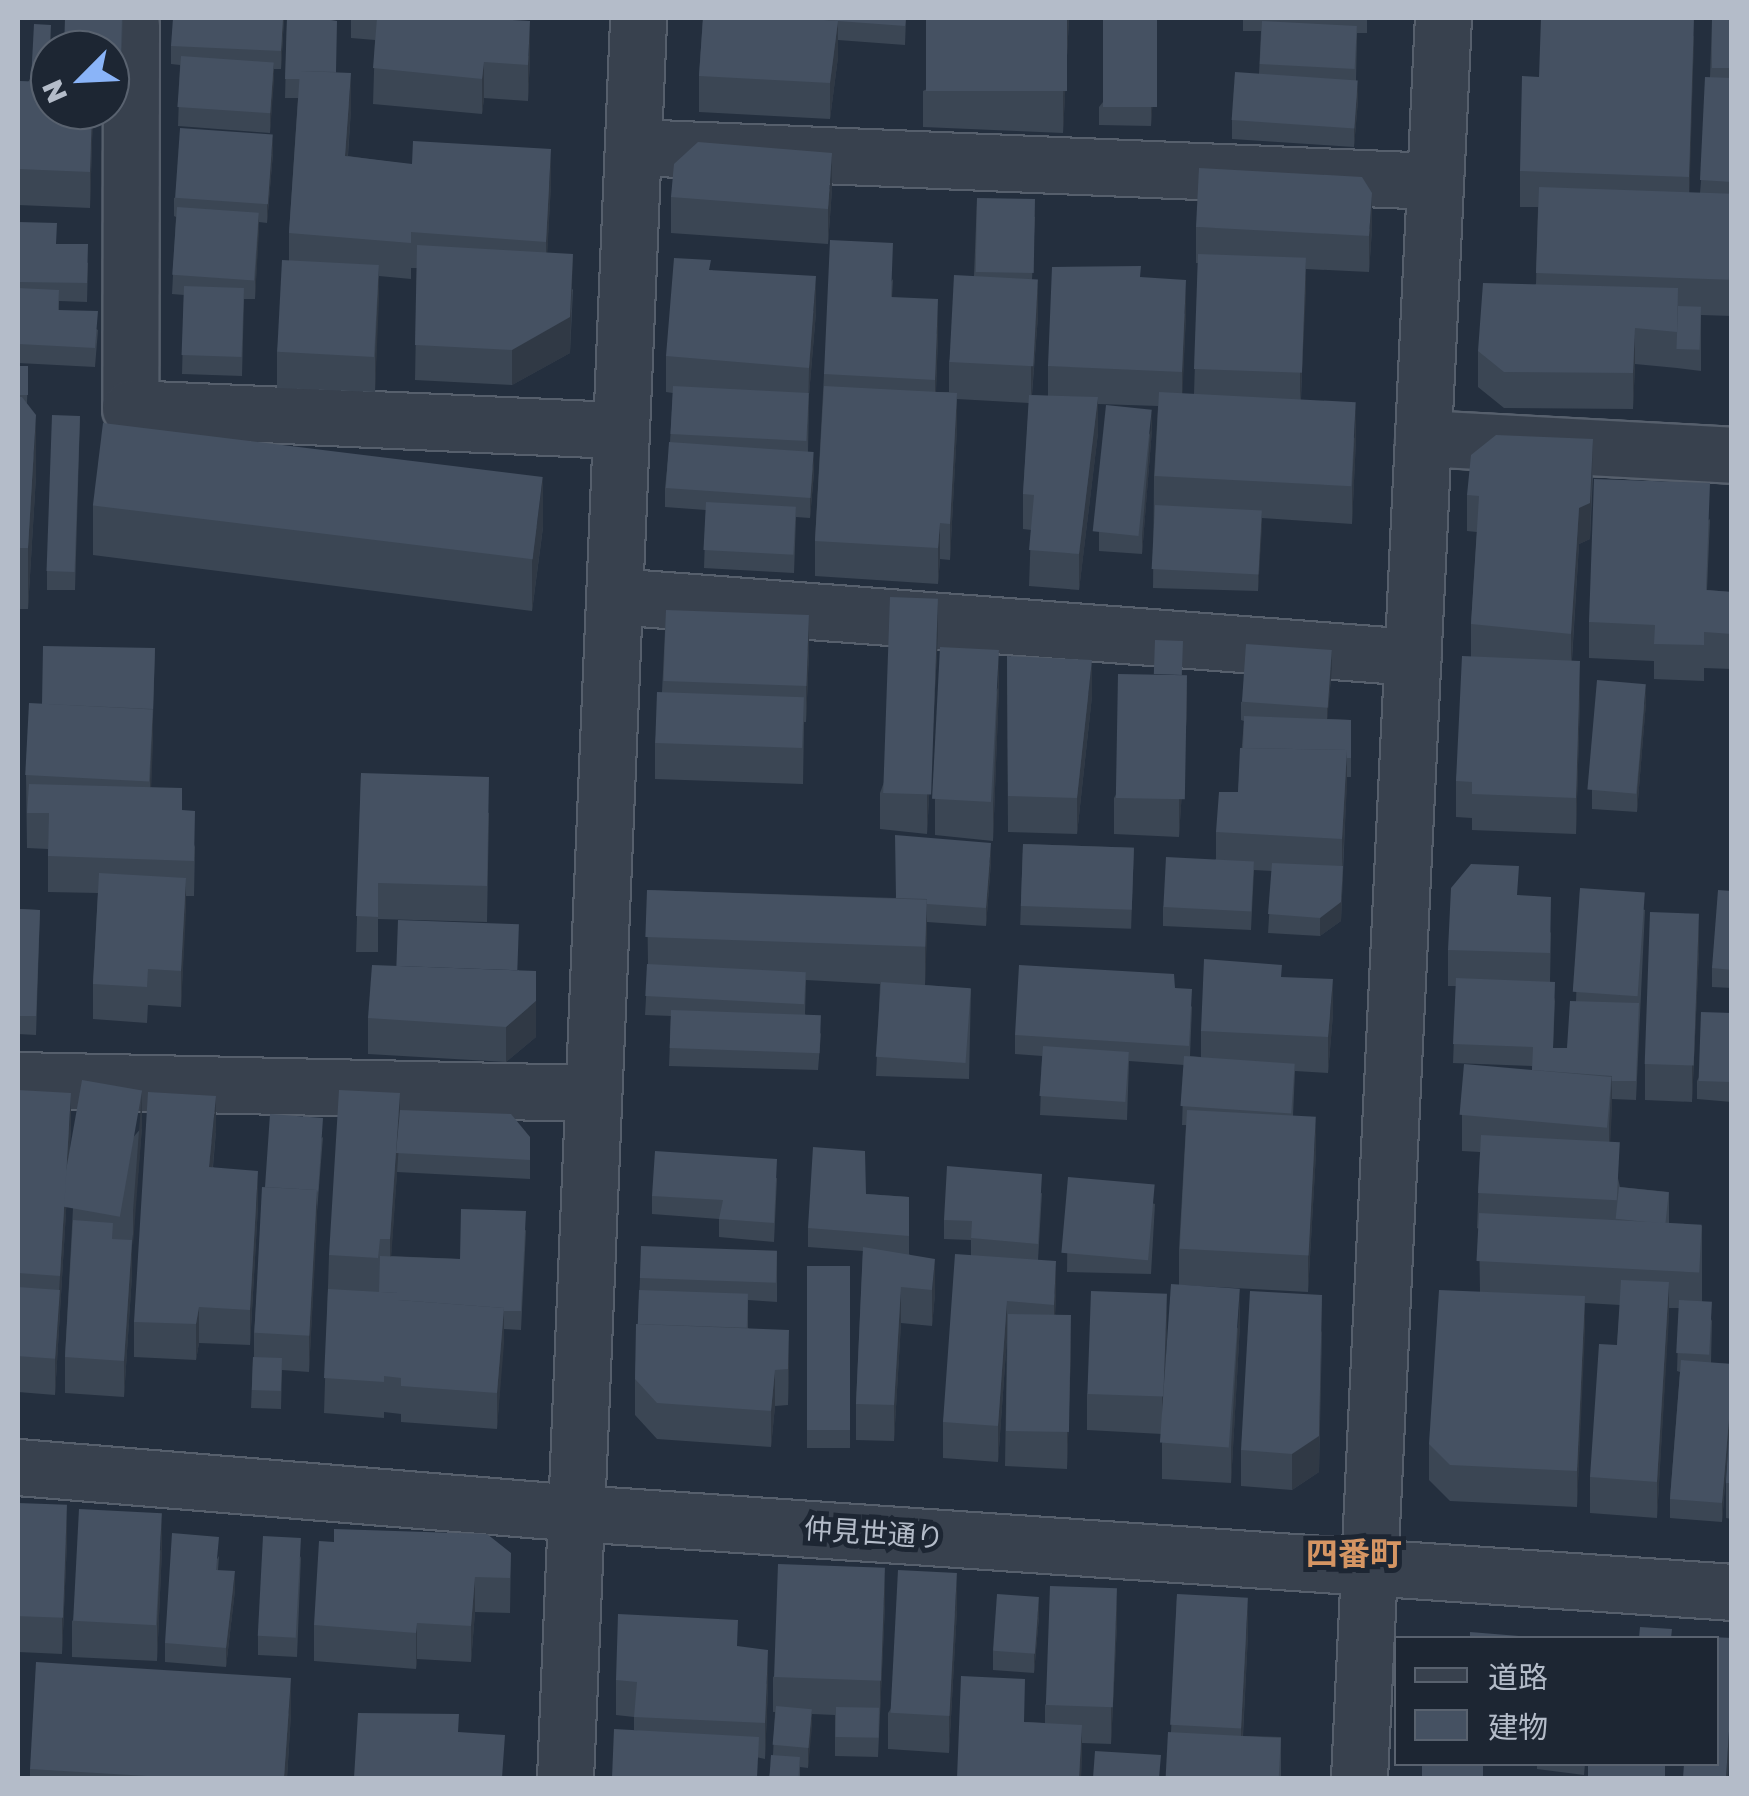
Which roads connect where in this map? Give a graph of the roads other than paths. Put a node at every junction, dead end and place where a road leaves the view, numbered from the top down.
1 (638, 18) edge
2 (1443, 18) edge
3 (131, 24) dead end
4 (633, 147) junction
5 (1435, 180) junction
6 (621, 430) junction
7 (1423, 438) junction
8 (1732, 455) edge
9 (614, 596) junction
10 (1413, 657) junction
11 (18, 1080) edge
12 (594, 1093) junction
13 (18, 1467) edge
14 (576, 1513) junction
15 (1370, 1566) junction
16 (1732, 1592) edge
17 (564, 1778) edge
18 (1359, 1778) edge

1 - 4 street
2 - 5 street
3 - 6 street
4 - 5 street
4 - 6 street
5 - 7 street
6 - 9 street
7 - 8 street
7 - 10 street
9 - 10 street
9 - 12 street
10 - 15 street
11 - 12 street
12 - 14 street
13 - 14 street, 仲見世通り
14 - 15 street, 仲見世通り
14 - 17 street
15 - 16 street, 仲見世通り
15 - 18 street

